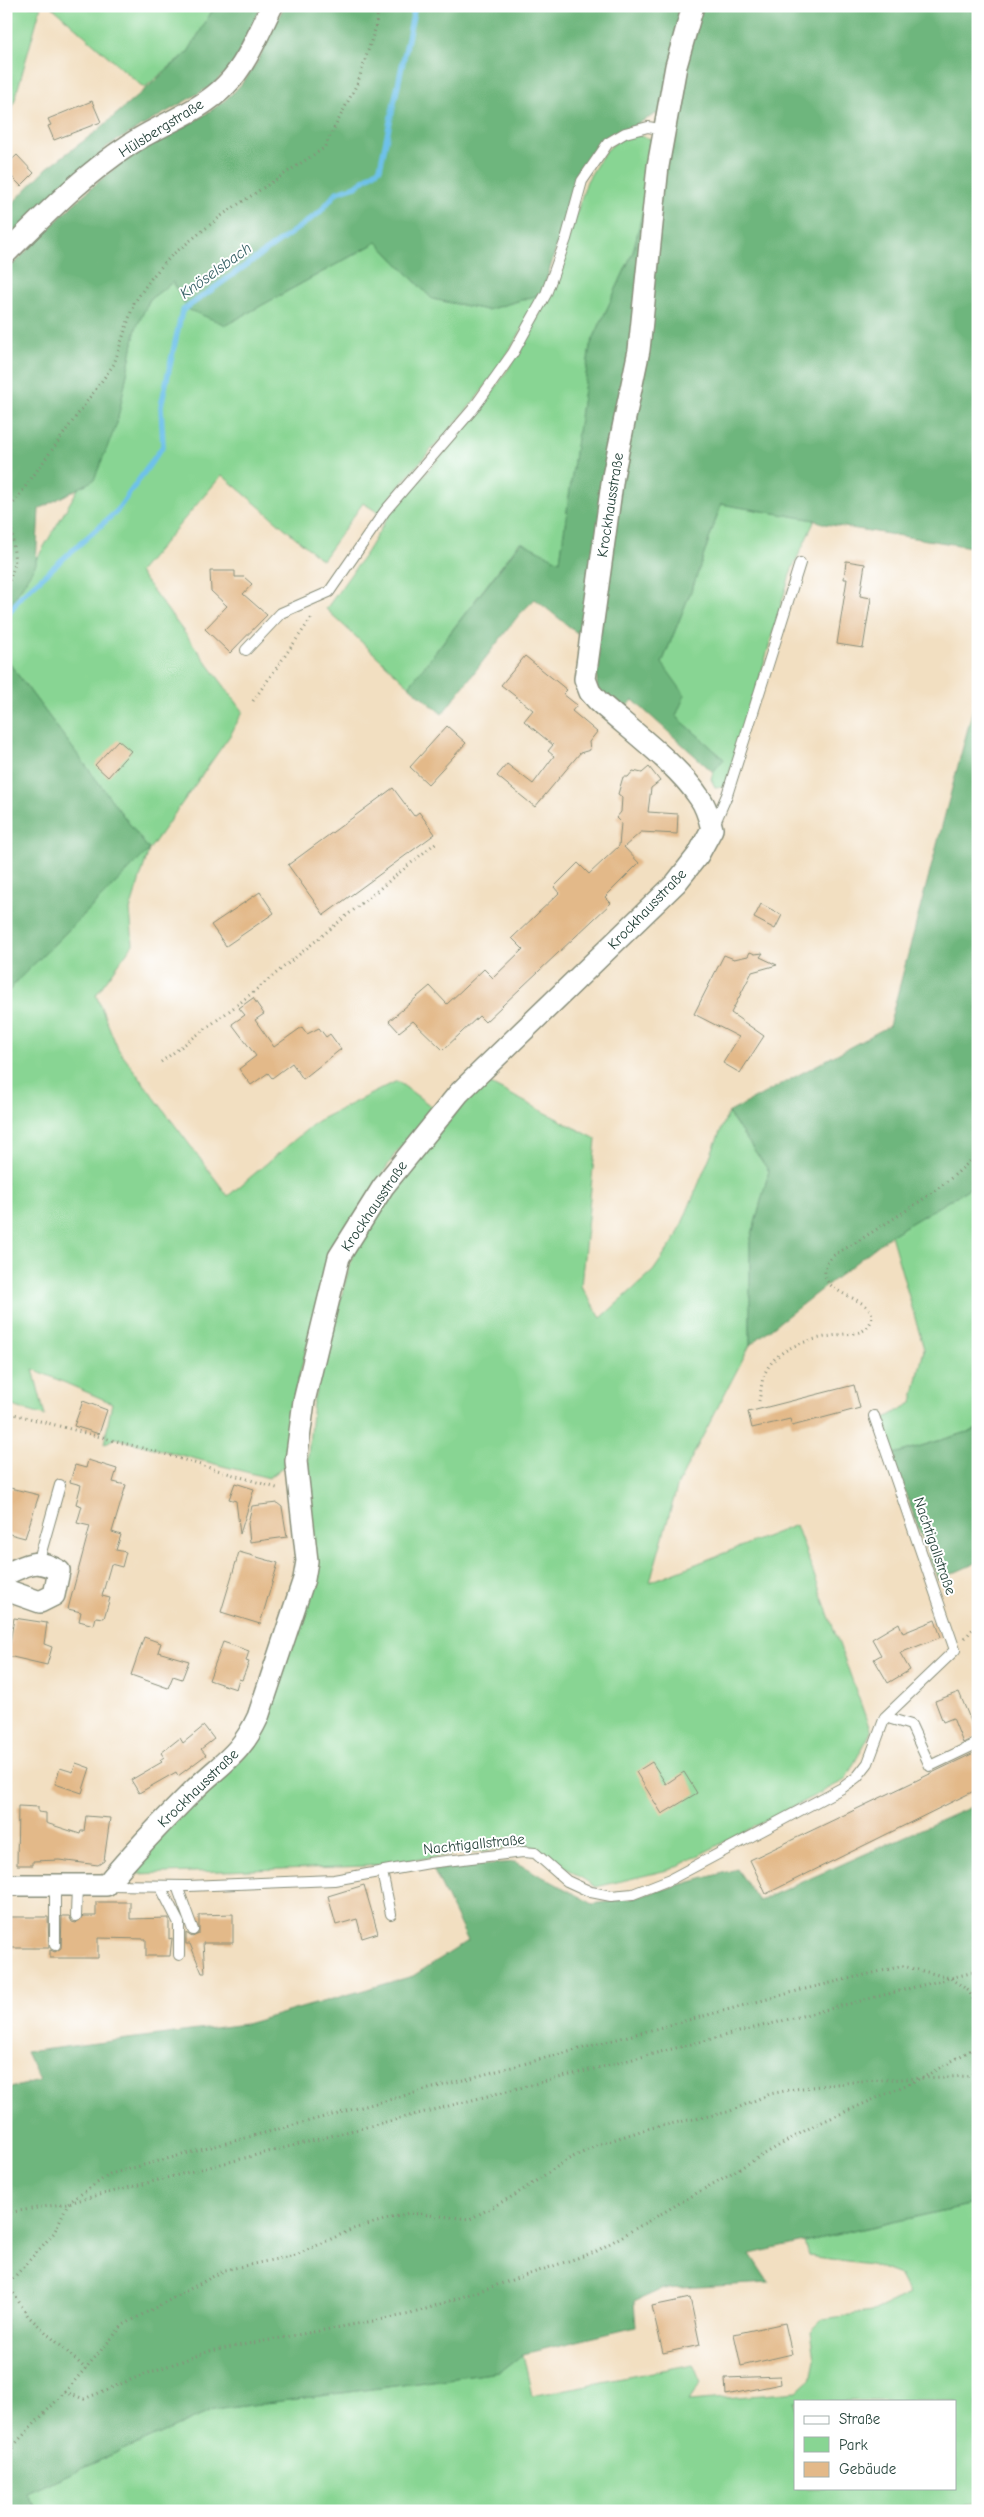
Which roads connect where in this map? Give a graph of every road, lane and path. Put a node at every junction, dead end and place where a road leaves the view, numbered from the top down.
1 (272, 6) edge
2 (379, 6) edge
3 (693, 6) edge
4 (664, 130) junction
5 (6, 253) edge
6 (800, 563) dead end
7 (6, 590) edge
8 (329, 592) junction
9 (246, 650) dead end
10 (253, 701) dead end
11 (712, 829) junction
12 (438, 840) dead end
13 (161, 1062) dead end
14 (978, 1153) edge
15 (759, 1401) dead end
16 (6, 1412) edge
17 (874, 1416) dead end
18 (60, 1485) dead end
19 (298, 1495) junction
20 (38, 1563) junction
21 (6, 1574) edge
22 (6, 1590) edge
23 (885, 1717) junction
24 (978, 1743) edge
25 (382, 1872) junction
26 (6, 1885) edge
27 (55, 1885) junction
28 (77, 1885) junction
29 (106, 1885) junction
30 (160, 1886) junction
31 (177, 1886) junction
32 (391, 1914) dead end
33 (76, 1916) dead end
34 (194, 1930) dead end
35 (55, 1945) dead end
36 (179, 1955) dead end
37 (978, 1971) edge
38 (950, 1978) junction
39 (978, 2011) edge
40 (978, 2046) edge
41 (978, 2073) edge
42 (922, 2078) junction
43 (68, 2202) junction
44 (6, 2213) edge
45 (7, 2286) edge
46 (86, 2368) junction
47 (65, 2392) junction
48 (6, 2399) edge
49 (13, 2446) junction
50 (6, 2488) edge

1 - 5 street, Hülsbergstraße
2 - 7 path
3 - 4 street, Krockhausstraße
4 - 8 lane
4 - 11 street, Krockhausstraße
6 - 11 lane
8 - 9 lane
8 - 10 path
11 - 19 street, Krockhausstraße
12 - 13 path
14 - 15 path
16 - 19 path
17 - 23 lane, Nachtigallstraße
18 - 20 lane
19 - 29 street, Krockhausstraße
20 - 21 street
20 - 22 street
23 - 24 lane
23 - 25 lane, Nachtigallstraße
25 - 31 lane, Nachtigallstraße
25 - 32 lane
26 - 27 street
27 - 28 street
27 - 35 lane
28 - 29 street
28 - 33 lane
29 - 30 lane, Nachtigallstraße
30 - 31 lane, Nachtigallstraße
30 - 36 lane
31 - 34 lane
37 - 38 path
38 - 39 path
38 - 43 path
38 - 43 path
40 - 42 path
41 - 42 path
42 - 46 path
42 - 47 path
43 - 44 path
43 - 45 path
45 - 46 path
46 - 47 path
47 - 49 path
48 - 49 path
49 - 50 path

